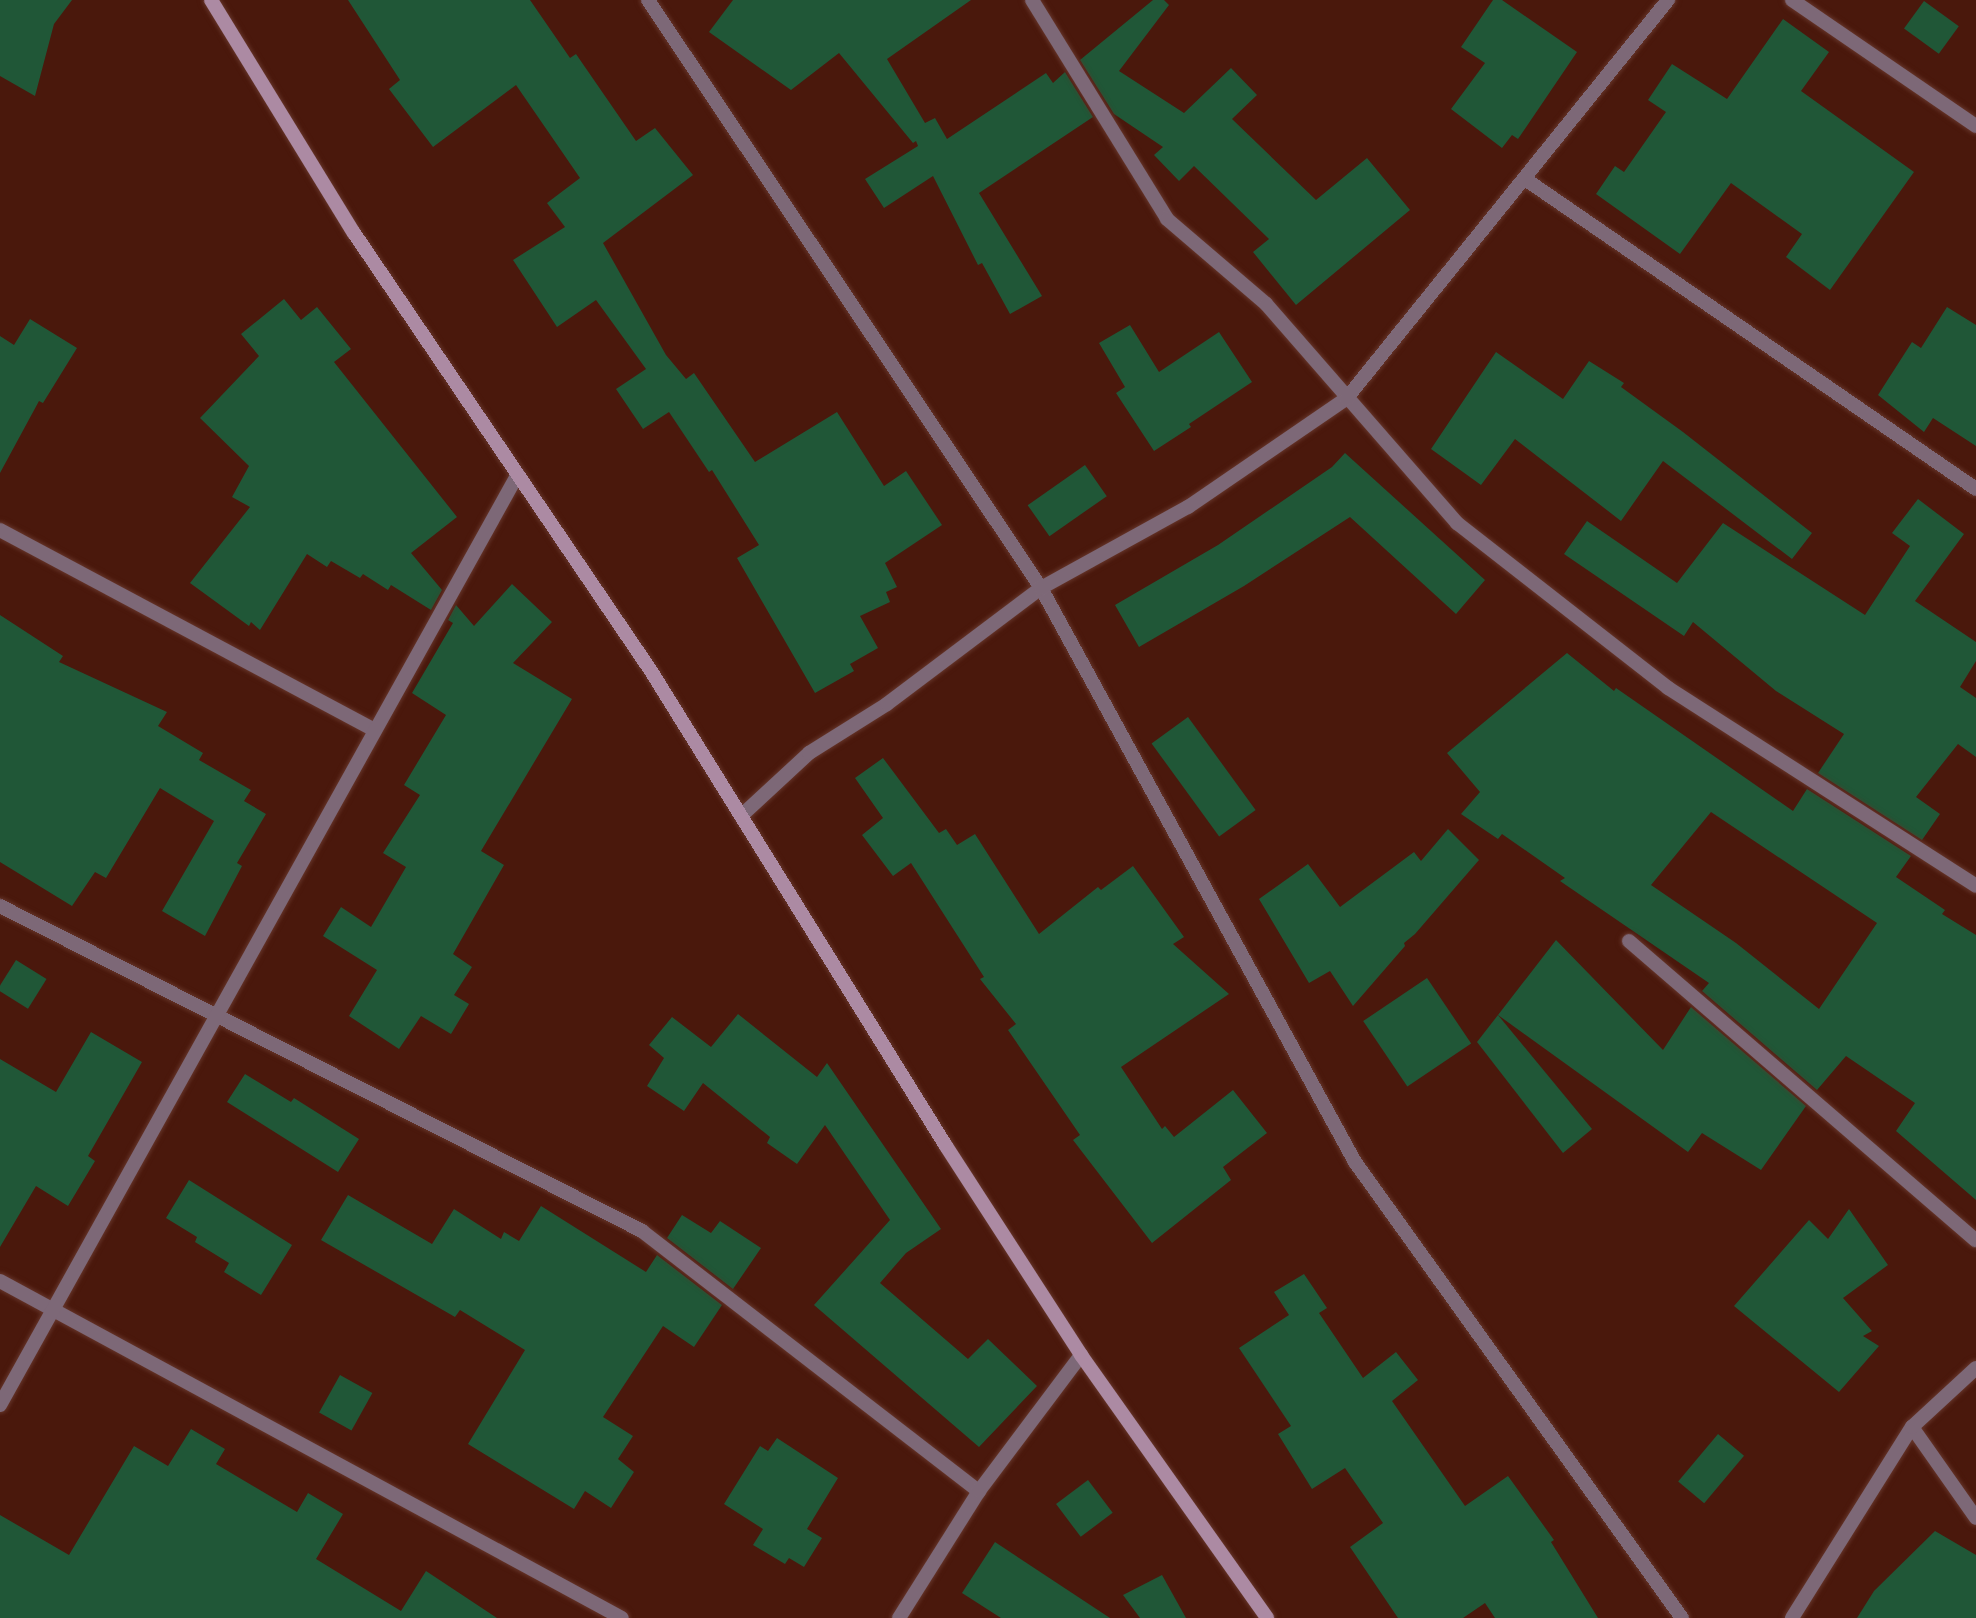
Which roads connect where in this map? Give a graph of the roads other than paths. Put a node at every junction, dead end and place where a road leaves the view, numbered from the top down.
1 (211, 0) edge
2 (648, 0) edge
3 (1032, 0) edge
4 (1668, 0) edge
5 (1791, 0) edge
6 (1976, 126) edge
7 (1525, 179) junction
8 (1346, 400) junction
9 (518, 474) junction
10 (1976, 489) edge
11 (0, 530) edge
12 (1041, 588) junction
13 (376, 730) junction
14 (741, 816) junction
15 (1976, 886) edge
16 (0, 906) edge
17 (1629, 941) dead end
18 (217, 1014) junction
19 (1976, 1240) edge
20 (0, 1281) edge
21 (54, 1308) junction
22 (1081, 1354) junction
23 (1976, 1368) edge
24 (0, 1405) edge
25 (1912, 1427) junction
26 (979, 1491) junction
27 (1976, 1518) edge
28 (622, 1618) edge
29 (899, 1618) edge
30 (1267, 1618) edge
31 (1682, 1618) edge
32 (1792, 1618) edge

1 - 9 main road
2 - 12 street
3 - 8 street
4 - 7 street
5 - 6 street
7 - 8 street
7 - 10 street
8 - 12 street
8 - 15 street
9 - 13 street
9 - 14 main road
11 - 13 street
12 - 14 street
12 - 31 street
13 - 18 street
14 - 22 main road
16 - 18 street
17 - 19 street
18 - 21 street
18 - 26 street
20 - 21 street
21 - 24 street
21 - 28 street
22 - 26 street
22 - 30 main road
23 - 25 street
25 - 27 street
25 - 32 street
26 - 29 street

